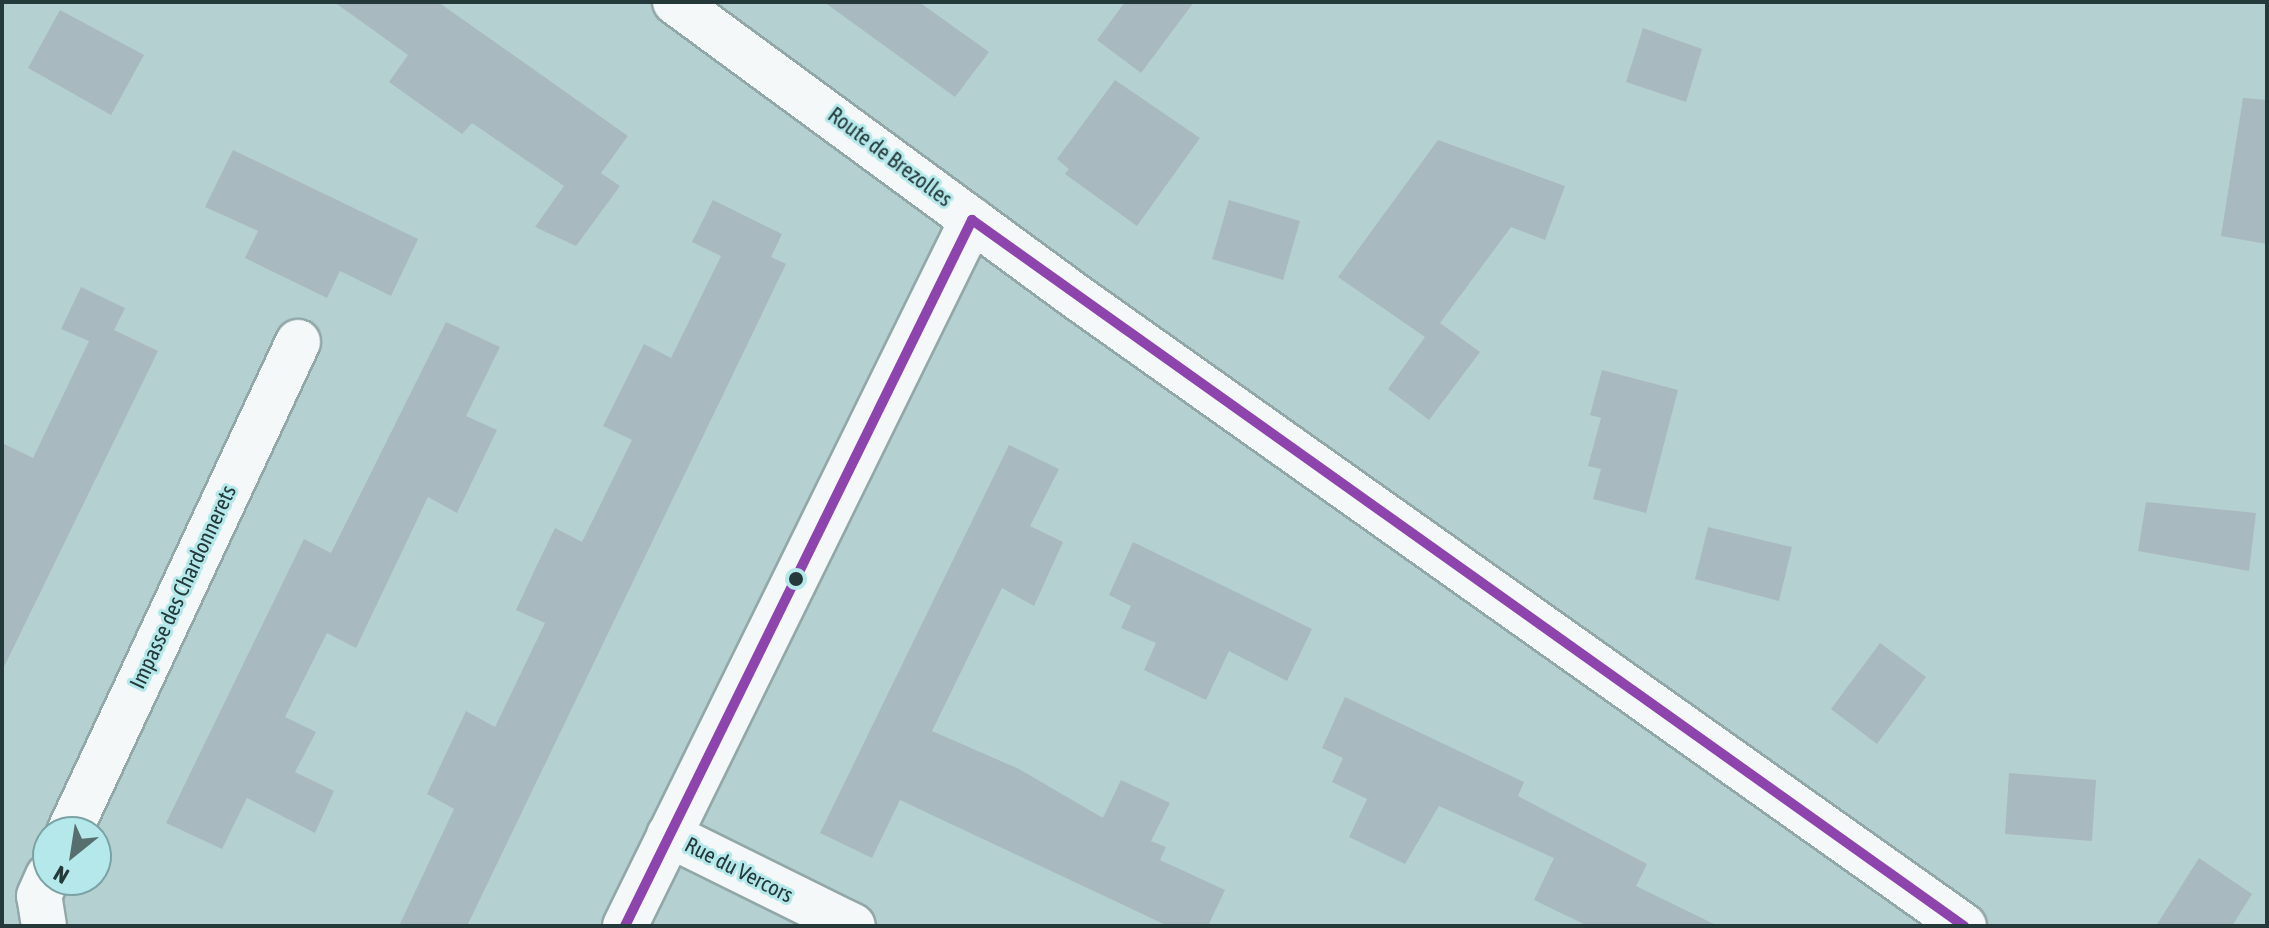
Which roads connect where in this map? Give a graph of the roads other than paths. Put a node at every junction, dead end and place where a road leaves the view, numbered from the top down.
1 (675, 2) edge
2 (972, 220) junction
3 (298, 342) dead end
4 (76, 816) edge
5 (669, 835) junction
6 (39, 896) edge
7 (44, 926) edge
8 (625, 926) edge
9 (853, 926) edge
10 (1964, 926) edge

1 - 2 street, Route de Brezolles
2 - 5 street
2 - 10 street, Route de Brezolles
3 - 4 street, Impasse des Chardonnerets
5 - 8 street
5 - 9 street, Rue du Vercors
6 - 7 street

